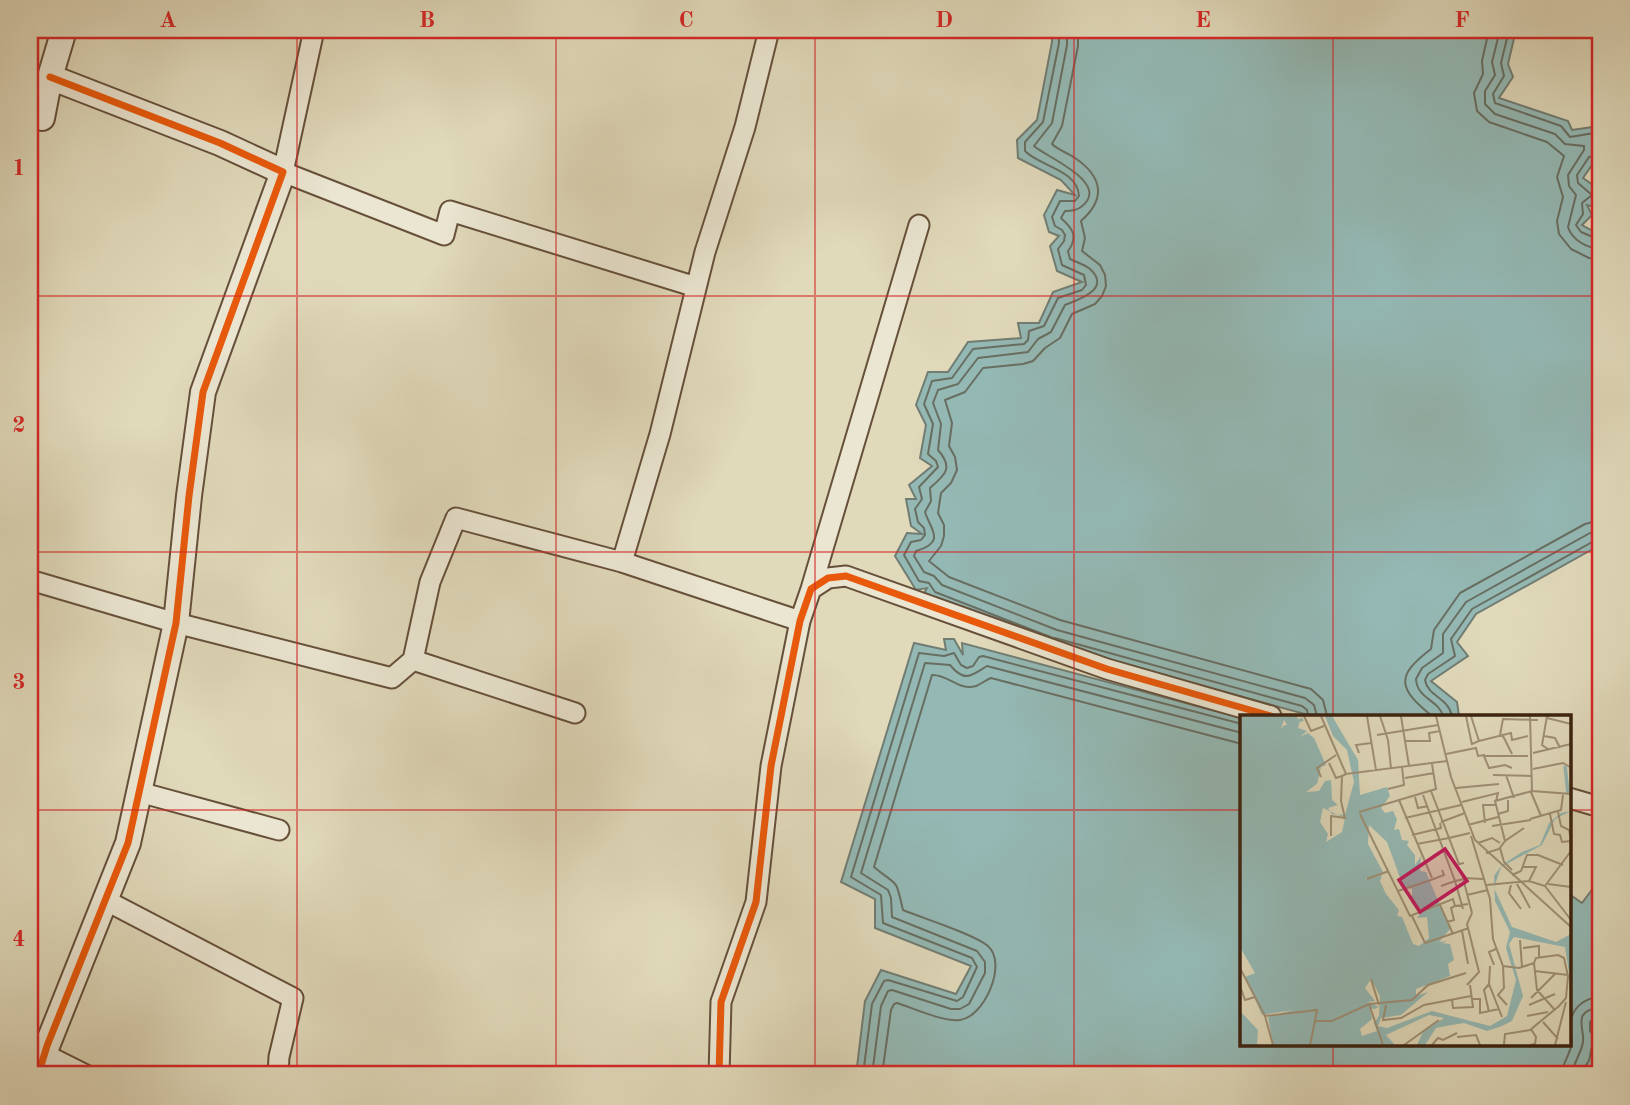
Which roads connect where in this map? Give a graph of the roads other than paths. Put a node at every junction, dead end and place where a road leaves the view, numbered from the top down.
1 (64, 30) edge
2 (314, 30) edge
3 (769, 30) edge
4 (50, 76) junction
5 (30, 113) edge
6 (283, 172) junction
7 (919, 225) dead end
8 (696, 287) junction
9 (622, 562) junction
10 (30, 580) edge
11 (811, 589) junction
12 (800, 621) junction
13 (176, 623) junction
14 (413, 660) junction
15 (575, 713) dead end
16 (1268, 715) edge
17 (139, 792) junction
18 (1570, 798) edge
19 (1600, 807) edge
20 (279, 830) dead end
21 (105, 900) junction
22 (40, 1054) edge
23 (86, 1075) edge
24 (278, 1075) edge
25 (719, 1075) edge

1 - 4 street
2 - 6 street
3 - 8 street
4 - 5 street
4 - 6 street
6 - 8 street
6 - 13 street
7 - 11 street
8 - 9 street
9 - 12 street
9 - 14 street
10 - 13 street
11 - 12 street
11 - 16 street
12 - 25 street
13 - 14 street
13 - 17 street
14 - 15 street
17 - 20 street
17 - 21 street
18 - 19 street
21 - 22 street
21 - 24 street
22 - 23 street

